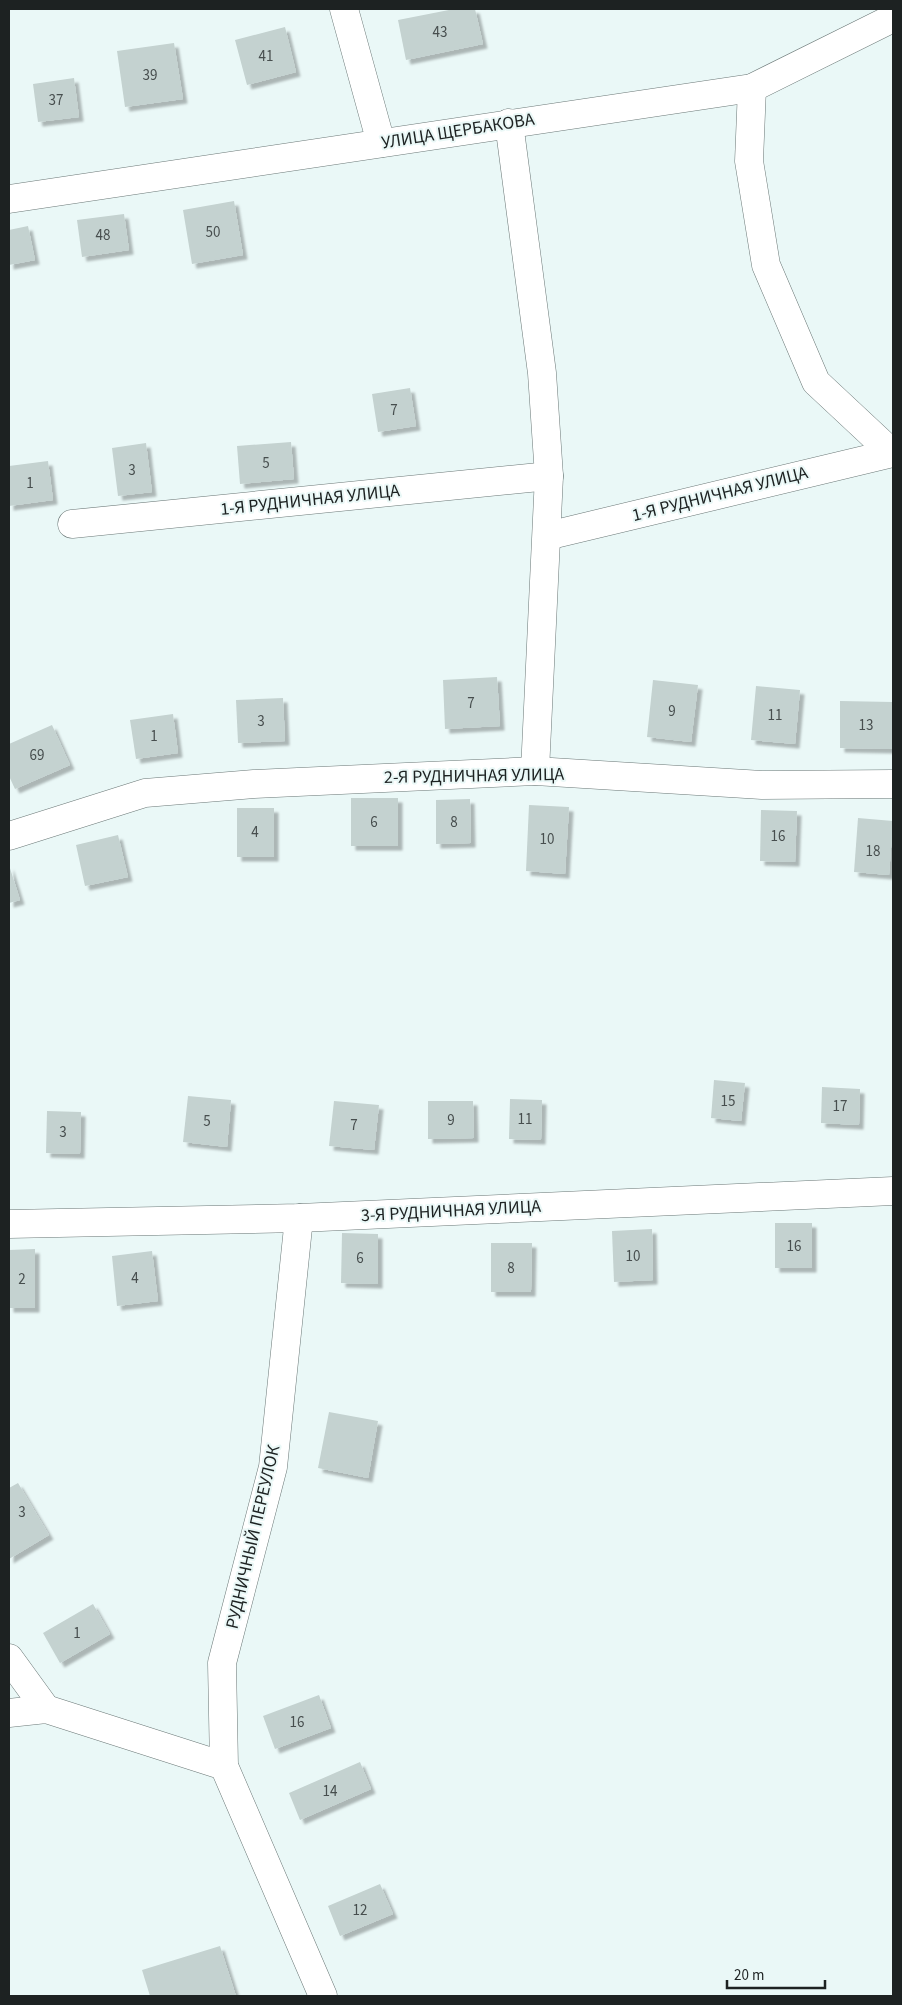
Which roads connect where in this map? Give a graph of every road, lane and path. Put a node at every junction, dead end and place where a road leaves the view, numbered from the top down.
1 (344, 9) edge
2 (893, 18) edge
3 (752, 88) junction
4 (509, 123) junction
5 (381, 143) junction
6 (9, 199) edge
7 (893, 453) edge
8 (549, 476) junction
9 (72, 524) dead end
10 (547, 536) junction
11 (535, 771) junction
12 (893, 784) edge
13 (9, 836) edge
14 (893, 1191) edge
15 (300, 1218) junction
16 (9, 1224) edge
17 (9, 1658) edge
18 (46, 1710) junction
19 (9, 1713) edge
20 (224, 1766) junction
21 (323, 1996) edge

1 - 5 street
2 - 3 street, УЛИЦА ЩЕРБАКОВА
3 - 4 street, УЛИЦА ЩЕРБАКОВА
3 - 7 street
4 - 5 street, УЛИЦА ЩЕРБАКОВА
4 - 8 street
5 - 6 street, УЛИЦА ЩЕРБАКОВА
7 - 10 street, 1-Я РУДНИЧНАЯ УЛИЦА
8 - 9 street, 1-Я РУДНИЧНАЯ УЛИЦА
8 - 10 street
10 - 11 street
11 - 12 street, 2-Я РУДНИЧНАЯ УЛИЦА
11 - 13 street, 2-Я РУДНИЧНАЯ УЛИЦА
14 - 15 street, 3-Я РУДНИЧНАЯ УЛИЦА
15 - 16 street, 3-Я РУДНИЧНАЯ УЛИЦА
15 - 20 street, РУДНИЧНЫЙ ПЕРЕУЛОК
17 - 18 street
18 - 19 street
18 - 20 street
20 - 21 street, РУДНИЧНЫЙ ПЕРЕУЛОК

